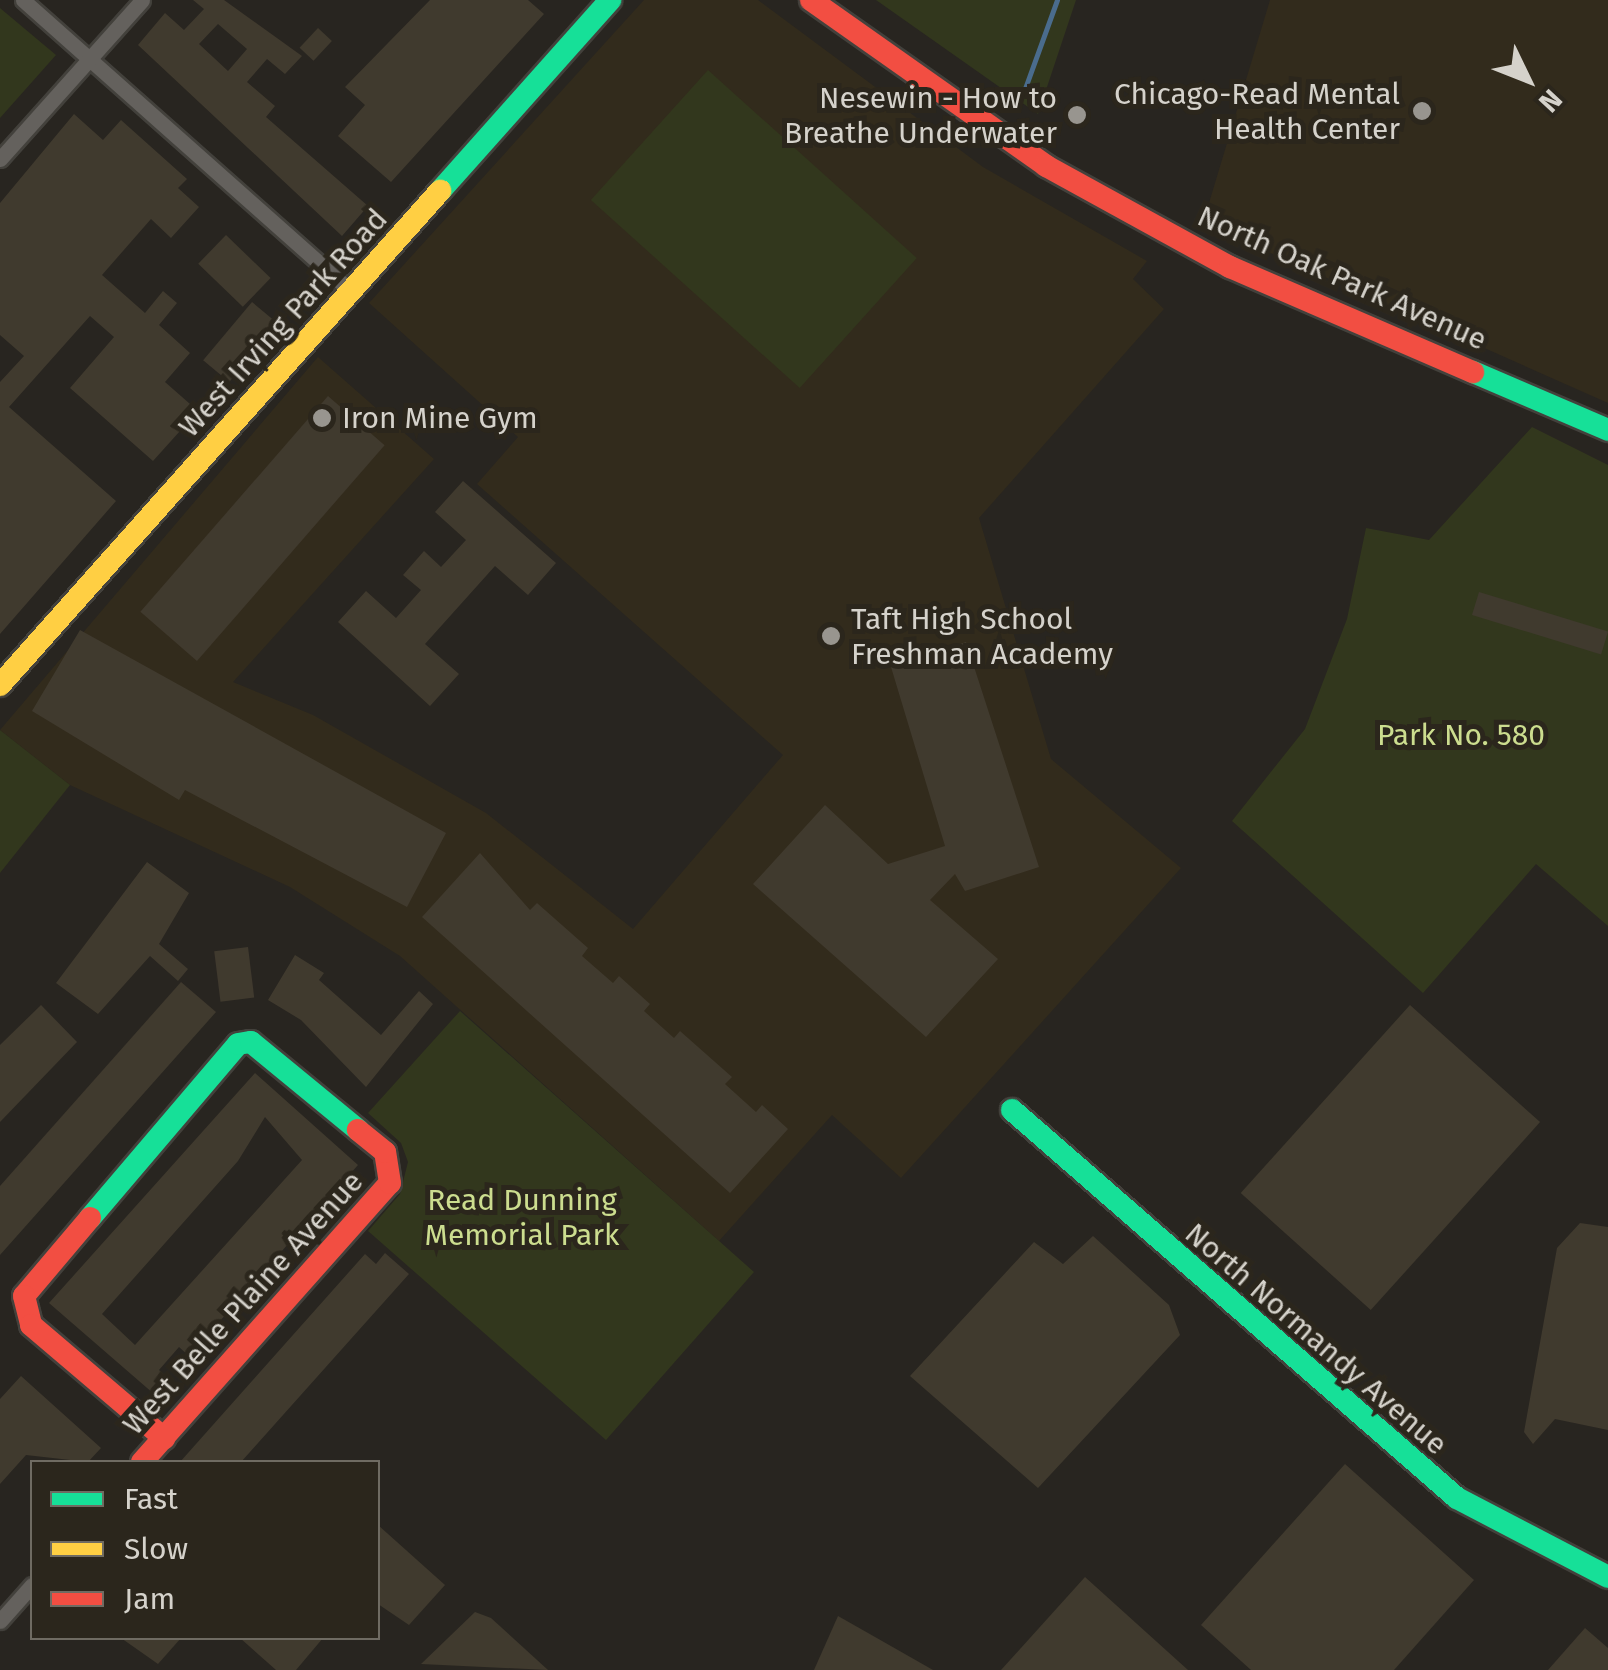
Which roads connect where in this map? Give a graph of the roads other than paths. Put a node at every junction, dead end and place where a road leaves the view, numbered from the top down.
1 (23, 0) edge
2 (142, 0) edge
3 (610, 0) edge
4 (811, 0) edge
5 (90, 60) junction
6 (0, 159) edge
7 (350, 291) junction
8 (1608, 430) edge
9 (0, 685) edge
10 (1012, 1110) dead end
11 (164, 1438) junction
12 (144, 1460) edge
13 (1608, 1576) edge
14 (30, 1587) edge
15 (0, 1621) edge

1 - 5 street
2 - 5 street
3 - 7 street, West Irving Park Road
4 - 8 street, North Oak Park Avenue
5 - 6 street
5 - 7 street
7 - 9 street, West Irving Park Road
10 - 13 street, North Normandy Avenue
11 - 11 street, West Belle Plaine Avenue
11 - 12 street, West Belle Plaine Avenue
14 - 15 street

